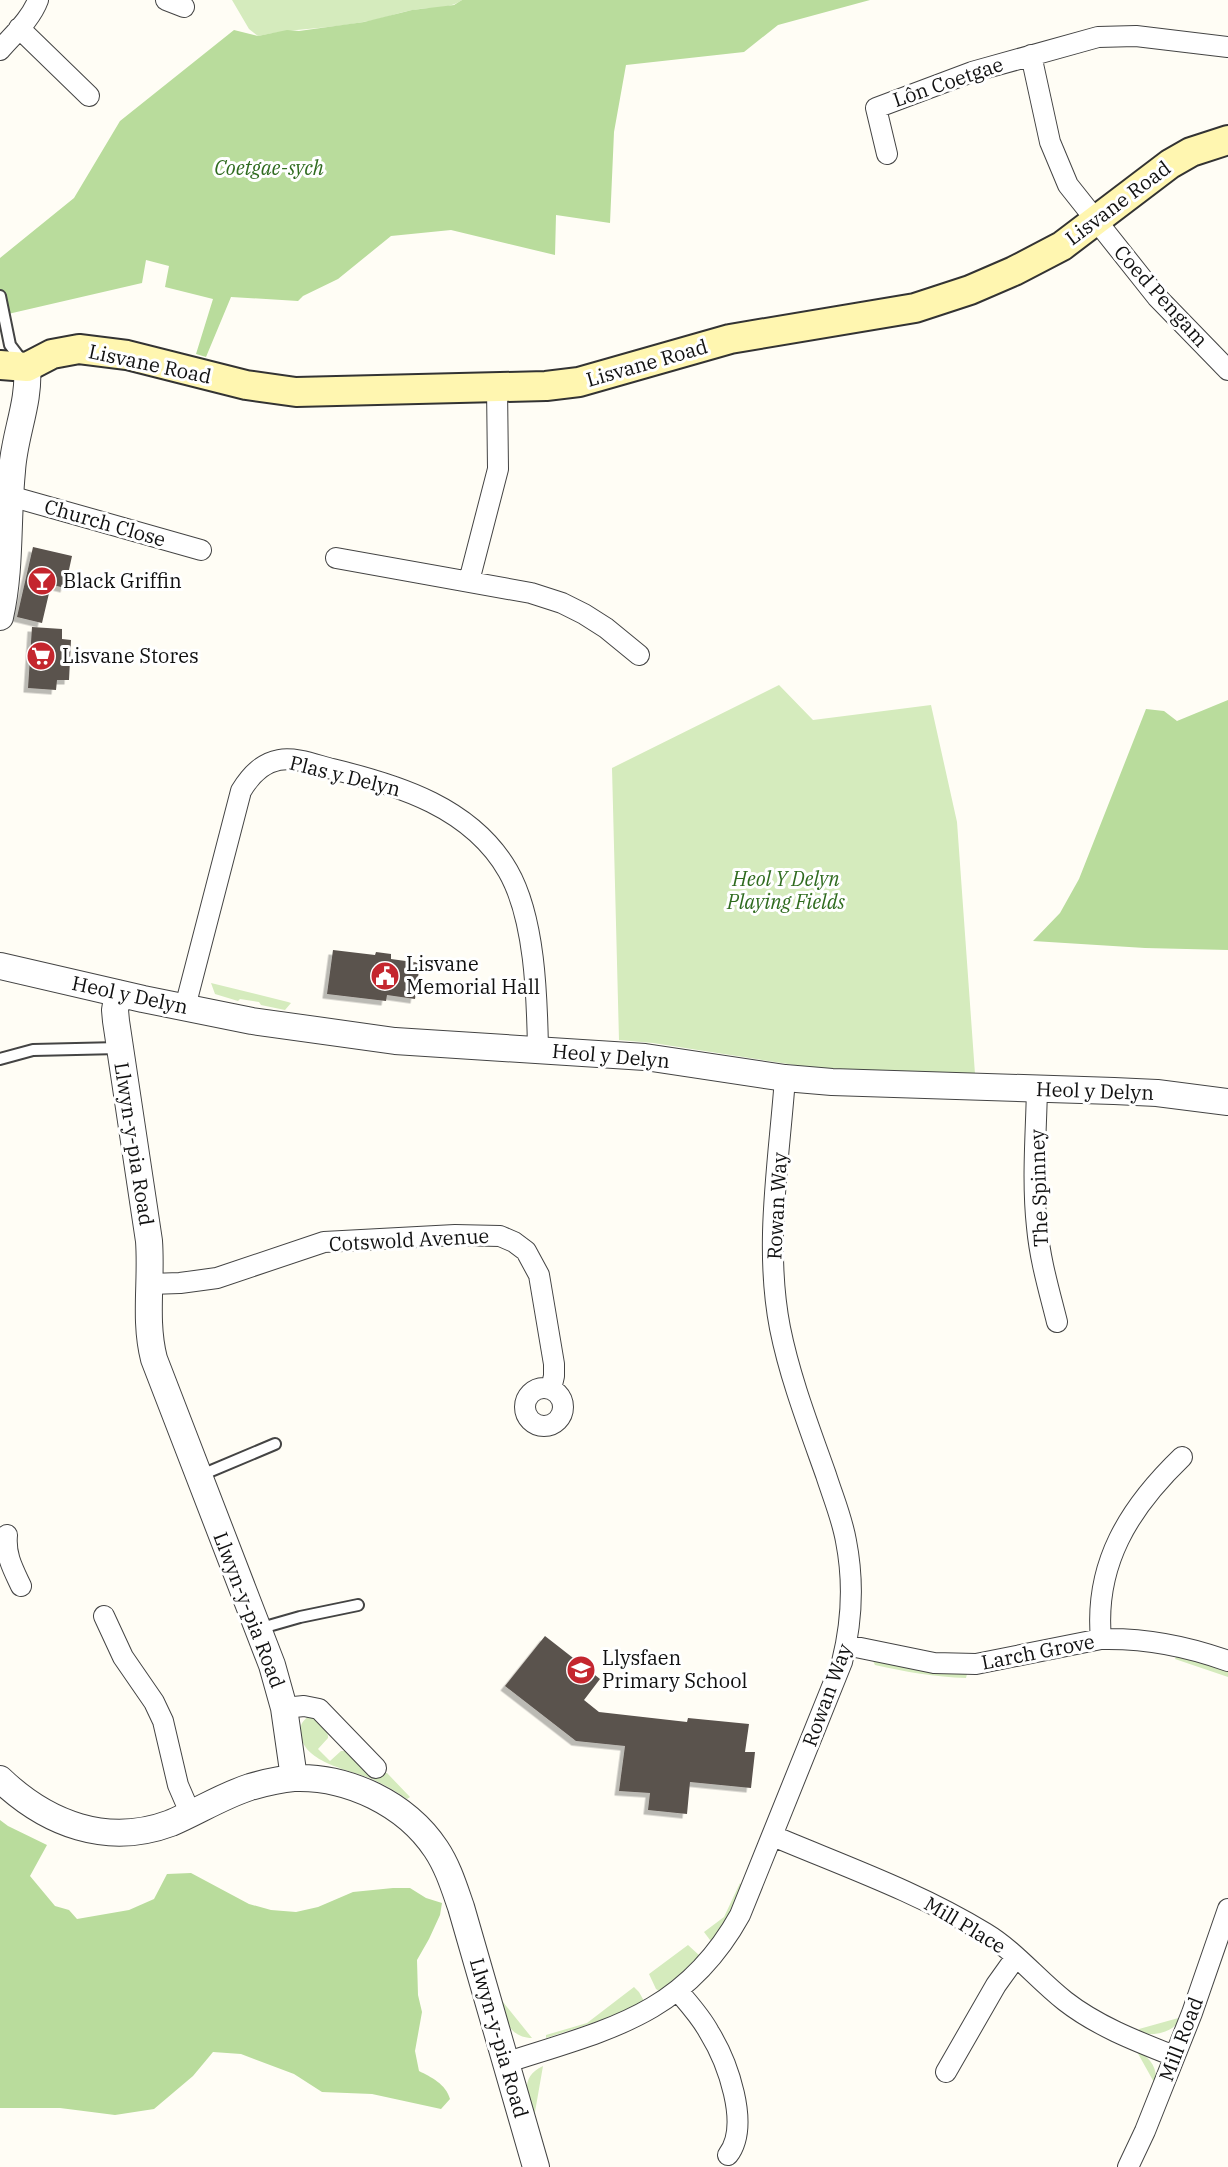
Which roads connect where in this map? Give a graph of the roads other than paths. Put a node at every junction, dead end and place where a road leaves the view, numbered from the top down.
1 (38, 0) edge
2 (19, 28) junction
3 (1228, 47) edge
4 (0, 50) edge
5 (1031, 55) junction
6 (89, 96) dead end
7 (1228, 140) edge
8 (887, 154) dead end
9 (1096, 220) junction
10 (0, 296) edge
11 (13, 366) edge
12 (1228, 370) edge
13 (498, 387) junction
14 (10, 496) junction
15 (201, 550) dead end
16 (336, 558) dead end
17 (469, 580) junction
18 (0, 617) edge
19 (639, 655) dead end
20 (0, 966) edge
21 (118, 993) junction
22 (185, 1007) junction
23 (120, 1048) junction
24 (538, 1049) junction
25 (0, 1059) edge
26 (785, 1078) junction
27 (1037, 1089) junction
28 (1228, 1102) edge
29 (150, 1284) junction
30 (1057, 1322) dead end
31 (551, 1389) dead end
32 (275, 1443) dead end
33 (1182, 1457) dead end
34 (198, 1476) junction
35 (7, 1535) dead end
36 (4, 1560) edge
37 (21, 1586) dead end
38 (358, 1605) dead end
39 (104, 1616) dead end
40 (258, 1629) junction
41 (1101, 1639) junction
42 (846, 1645) junction
43 (1228, 1661) edge
44 (284, 1708) junction
45 (376, 1768) dead end
46 (294, 1778) junction
47 (0, 1779) edge
48 (191, 1815) junction
49 (773, 1836) junction
50 (1228, 1909) edge
51 (1016, 1957) junction
52 (678, 1991) junction
53 (1174, 2056) junction
54 (506, 2063) junction
55 (946, 2072) dead end
56 (728, 2155) dead end
57 (536, 2167) edge
58 (1128, 2167) edge

1 - 2 street
2 - 4 street
2 - 6 street
3 - 5 street, Lôn Coetgae
5 - 8 street, Lôn Coetgae
5 - 9 street, Lôn Coetgae
7 - 9 main road, Lisvane Road
9 - 12 street, Coed Pengam
9 - 13 main road, Lisvane Road
10 - 11 lane
11 - 13 main road, Lisvane Road
11 - 14 street
13 - 17 street
14 - 15 street, Church Close
14 - 18 street
16 - 17 street
17 - 19 street
20 - 21 street, Heol y Delyn
21 - 22 street, Heol y Delyn
21 - 23 street, Llwyn-y-pia Road
22 - 24 street, Heol y Delyn
22 - 24 street, Plas y Delyn
23 - 25 lane
23 - 29 street, Llwyn-y-pia Road
24 - 26 street, Heol y Delyn
26 - 27 street, Heol y Delyn
26 - 42 street, Rowan Way
27 - 28 street, Heol y Delyn
27 - 30 street, The Spinney
29 - 31 street, Cotswold Avenue
29 - 34 street, Llwyn-y-pia Road
32 - 34 lane
33 - 41 street
34 - 40 street, Llwyn-y-pia Road
35 - 36 street
36 - 37 street
38 - 40 lane
39 - 48 street
40 - 44 street, Llwyn-y-pia Road
41 - 42 street, Larch Grove
41 - 43 street, Larch Grove
42 - 49 street, Rowan Way
44 - 45 street
44 - 46 street, Llwyn-y-pia Road
46 - 48 street
46 - 54 street, Llwyn-y-pia Road
47 - 48 street
49 - 51 street, Mill Place
49 - 52 street, Rowan Way
50 - 53 street, Mill Road
51 - 53 street, Mill Place
51 - 55 street
52 - 54 street, Rowan Way
52 - 56 street
53 - 58 street, Mill Road
54 - 57 street, Llwyn-y-pia Road

